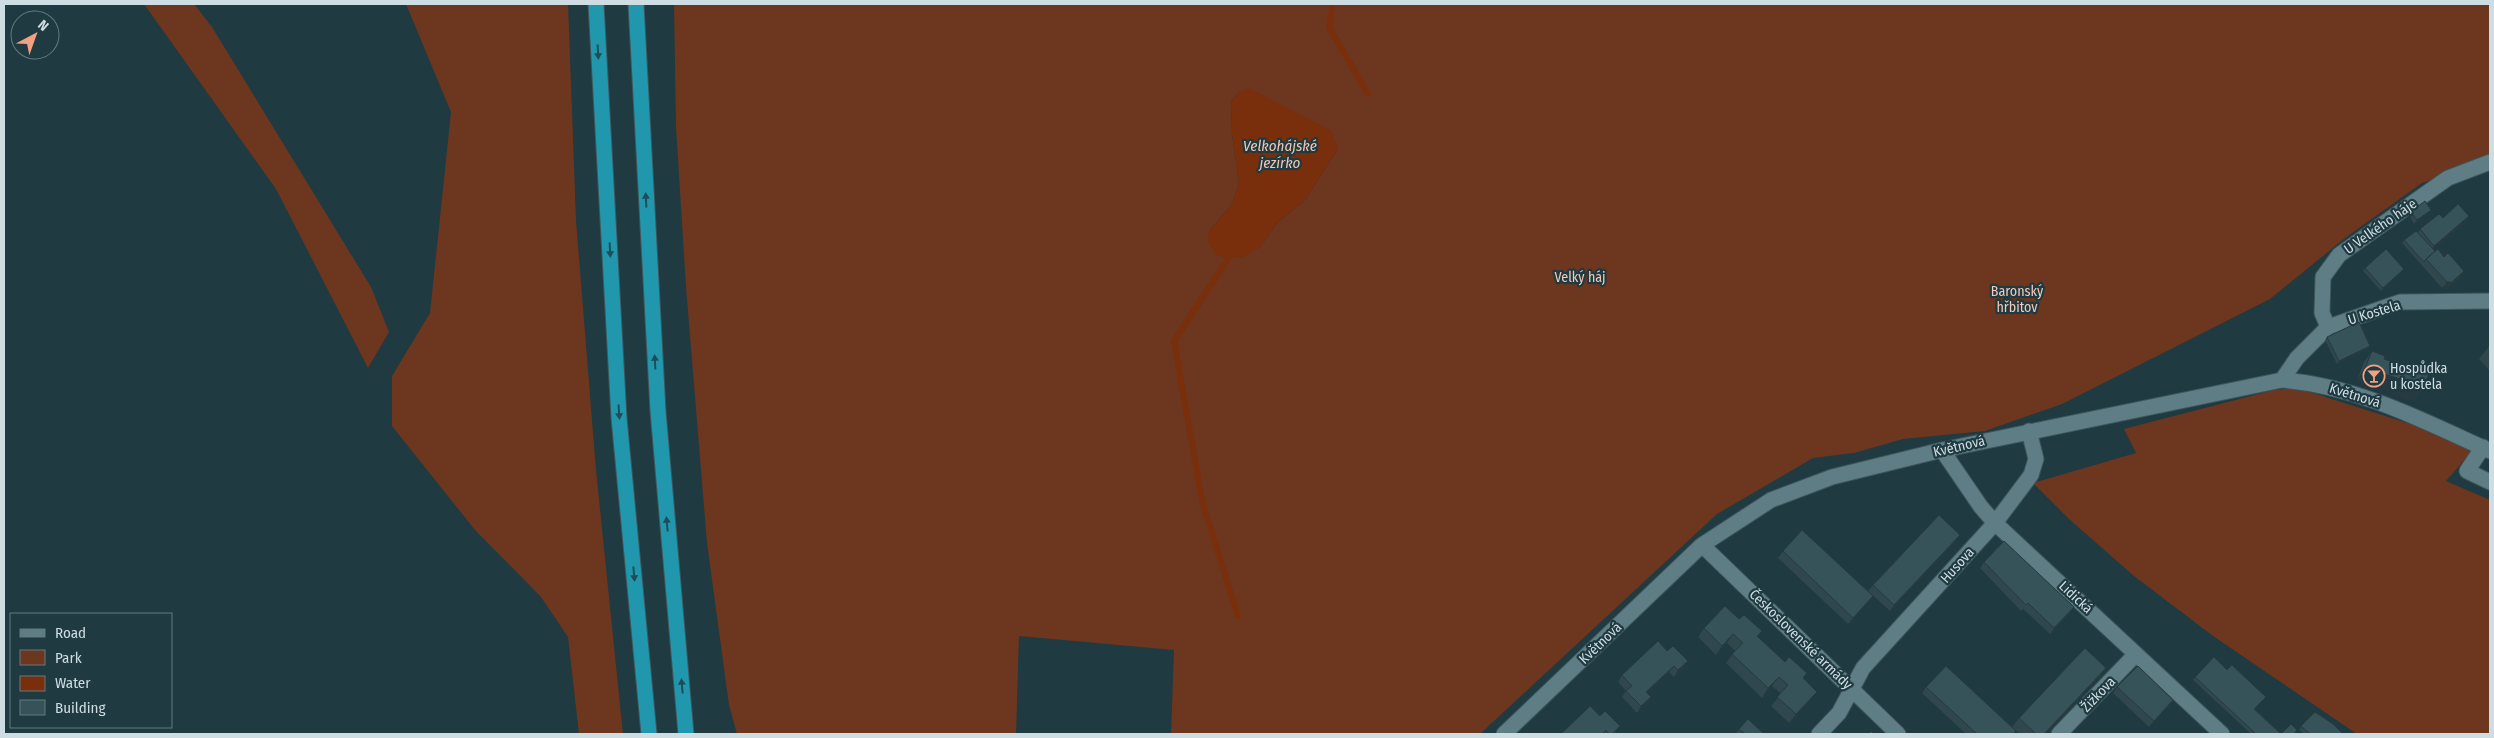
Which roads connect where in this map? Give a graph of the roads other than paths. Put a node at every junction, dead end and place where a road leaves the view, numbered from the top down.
1 (596, 4) edge
2 (636, 4) edge
3 (2490, 162) edge
4 (2490, 301) edge
5 (2328, 327) junction
6 (2282, 380) junction
7 (2029, 431) junction
8 (2487, 449) edge
9 (1942, 450) junction
10 (2490, 482) edge
11 (1995, 523) junction
12 (1702, 545) junction
13 (2136, 654) junction
14 (1852, 688) junction
15 (649, 734) edge
16 (686, 734) edge
17 (1504, 734) edge
18 (1820, 734) edge
19 (1898, 734) edge
20 (2059, 734) edge
21 (2222, 734) edge

1 -> 15 highway
16 -> 2 highway
3 - 5 street, U Velkého háje
4 - 5 street, U Kostela
5 - 6 street, U Kostela
6 - 7 street, Květnová
6 - 8 street, Květnová
7 - 9 street, Květnová
7 - 11 street, Husova
8 - 10 street
9 - 11 street, Lidická
9 - 12 street, Květnová
11 - 13 street, Lidická
11 - 14 street, Husova
12 - 14 street, Československé armády
12 - 17 street, Květnová
13 - 20 street, Žižkova
13 - 21 street, Lidická
14 - 18 street, Husova
14 - 19 street, Československé armády

